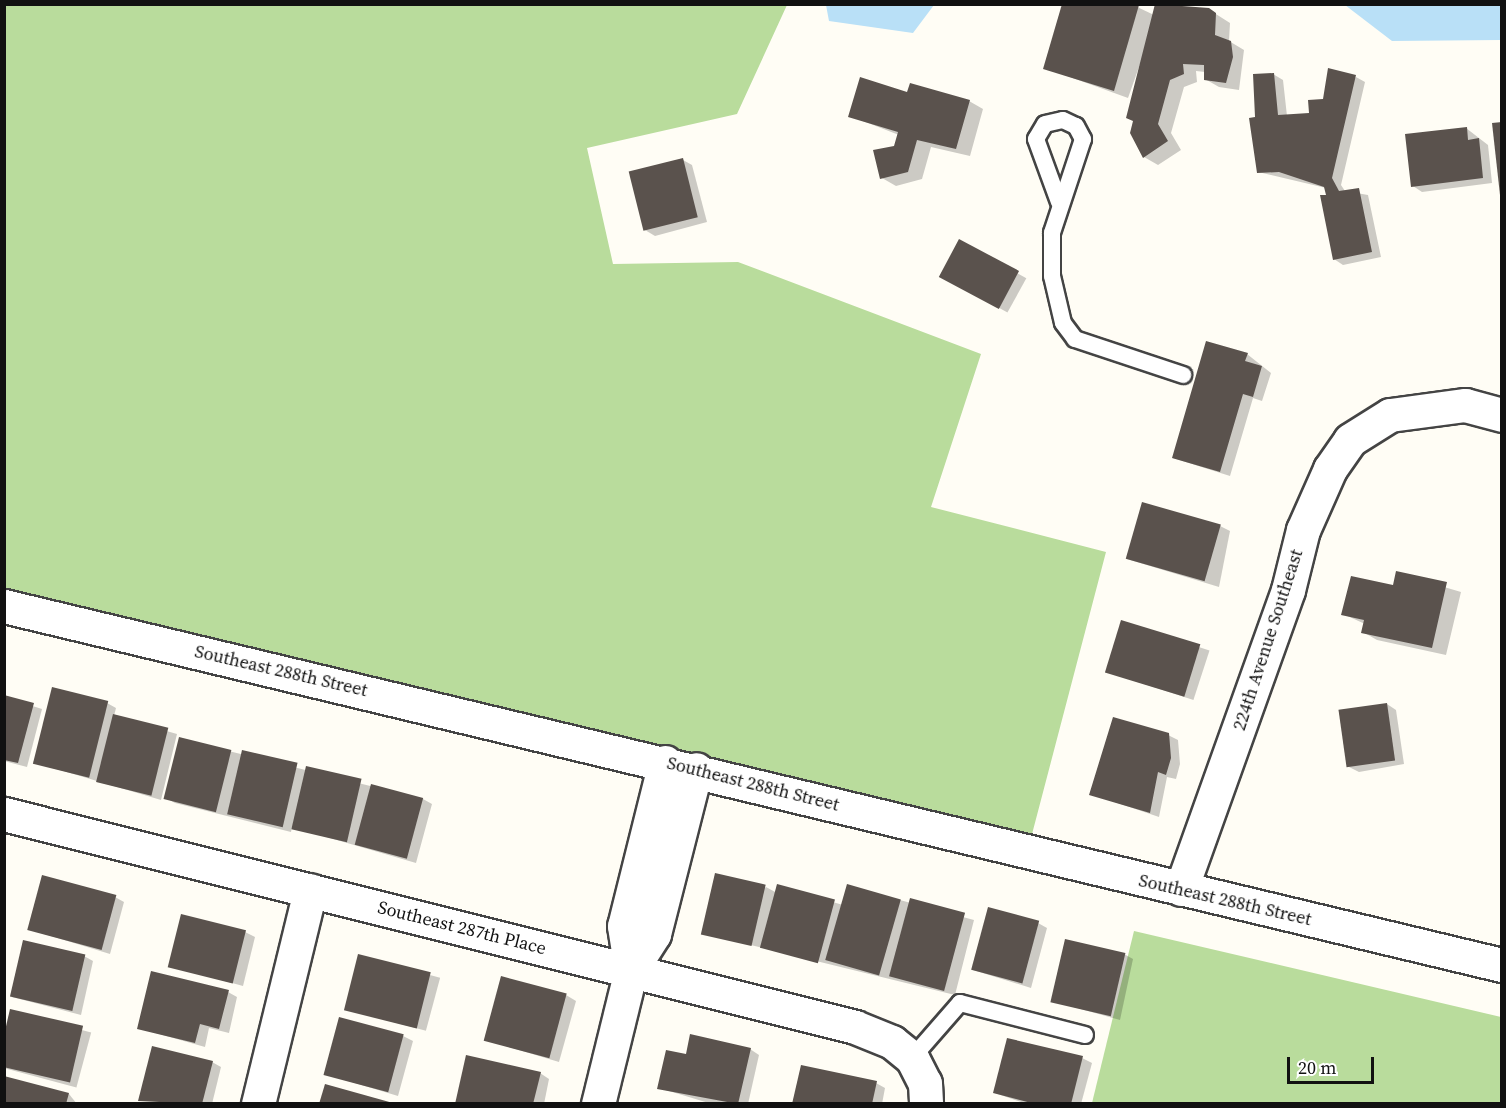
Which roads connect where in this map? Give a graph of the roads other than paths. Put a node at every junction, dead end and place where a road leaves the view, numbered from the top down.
1 (1059, 202) dead end
2 (1184, 375) dead end
3 (1502, 415) edge
4 (4, 606) edge
5 (665, 762) junction
6 (696, 770) junction
7 (4, 813) edge
8 (1181, 889) junction
9 (310, 890) junction
10 (1502, 965) edge
11 (631, 970) junction
12 (1086, 1035) dead end
13 (912, 1058) junction
14 (258, 1104) edge
15 (598, 1104) edge
16 (926, 1104) edge

1 - 2 lane
3 - 8 street, 224th Avenue Southeast
4 - 5 street, Southeast 288th Street
5 - 6 street, Southeast 288th Street
5 - 11 street
6 - 8 street, Southeast 288th Street
6 - 11 street
7 - 9 street, Southeast 287th Place
8 - 10 street, Southeast 288th Street
9 - 11 street, Southeast 287th Place
9 - 14 street
11 - 13 street, Southeast 287th Place
11 - 15 street
12 - 13 lane
13 - 16 street

